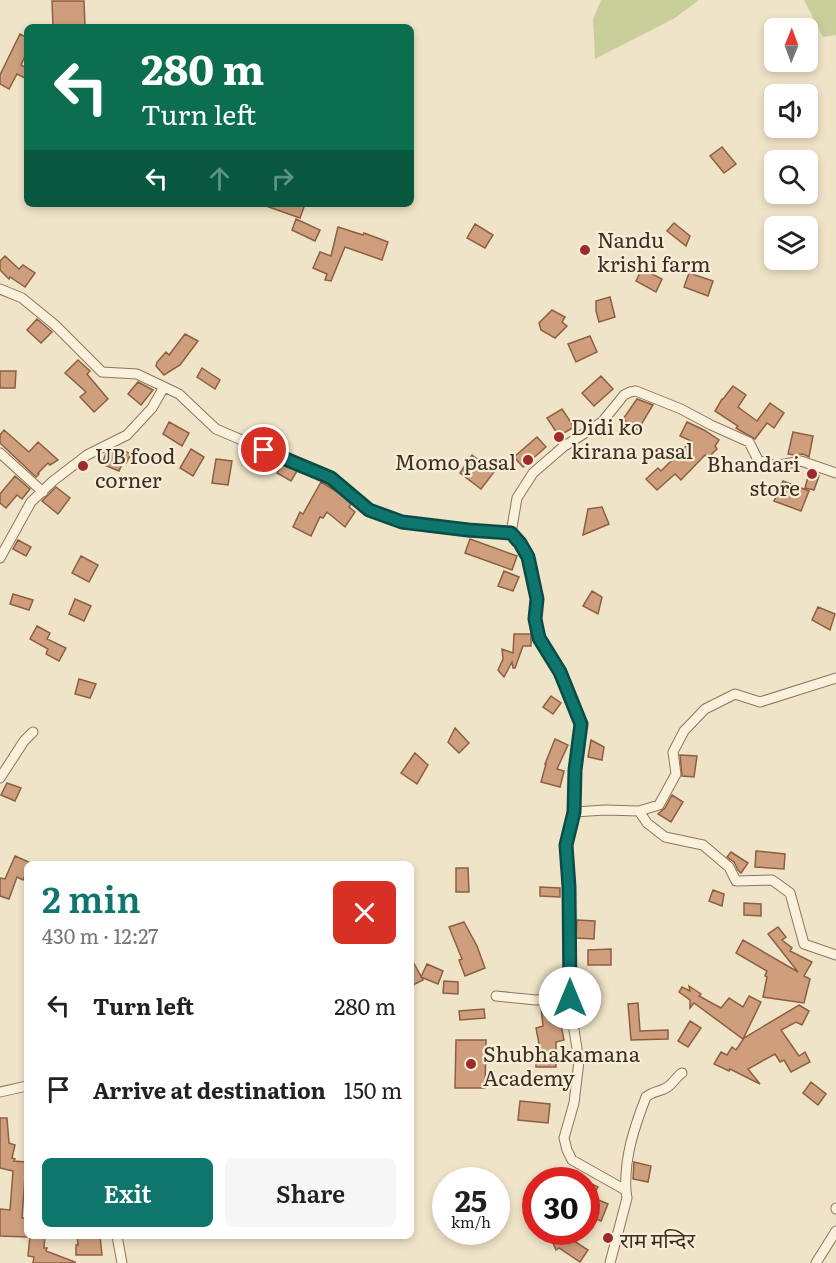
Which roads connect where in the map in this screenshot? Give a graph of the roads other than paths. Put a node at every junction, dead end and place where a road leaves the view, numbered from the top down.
1 (0, 289) edge
2 (164, 387) junction
3 (0, 453) edge
4 (836, 473) edge
5 (43, 492) junction
6 (511, 533) junction
7 (0, 558) edge
8 (836, 678) edge
9 (33, 732) dead end
10 (0, 778) edge
11 (639, 811) junction
12 (574, 812) junction
13 (836, 955) edge
14 (496, 996) dead end
15 (570, 998) junction
16 (682, 1073) dead end
17 (24, 1087) edge
18 (0, 1092) edge
19 (626, 1191) junction
20 (836, 1231) edge
21 (118, 1239) edge
22 (122, 1263) edge
23 (610, 1263) edge
24 (816, 1263) edge

1 - 2 street
2 - 5 street
2 - 6 street
3 - 5 street
4 - 6 street
5 - 7 street
6 - 12 street
8 - 11 street
9 - 10 street
11 - 12 street
11 - 13 street
12 - 15 street
14 - 15 street
15 - 19 street
16 - 19 street
17 - 18 street
19 - 23 street
20 - 24 street
21 - 22 street

